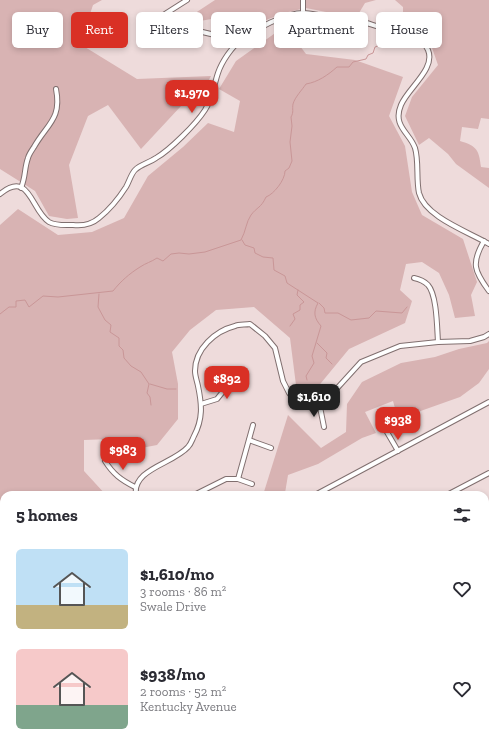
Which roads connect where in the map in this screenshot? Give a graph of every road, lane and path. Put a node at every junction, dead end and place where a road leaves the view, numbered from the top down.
1 (188, 0) edge
2 (303, 0) edge
3 (169, 12) edge
4 (303, 12) edge
5 (368, 24) edge
6 (233, 48) edge
7 (56, 90) dead end
8 (21, 188) junction
9 (0, 194) edge
10 (484, 241) junction
11 (489, 244) edge
12 (414, 278) dead end
13 (489, 291) edge
14 (489, 334) edge
15 (438, 342) junction
16 (238, 373) dead end
17 (489, 402) edge
18 (201, 404) junction
19 (320, 407) junction
20 (253, 425) dead end
21 (384, 426) dead end
22 (324, 427) dead end
23 (249, 440) junction
24 (271, 448) dead end
25 (398, 450) junction
26 (105, 461) dead end
27 (489, 473) edge
28 (238, 479) junction
29 (252, 484) dead end
30 (135, 487) junction
31 (136, 491) edge
32 (202, 491) edge
33 (322, 491) edge
34 (455, 491) edge

1 - 3 street
2 - 4 street
5 - 10 street
6 - 8 street
7 - 8 street
8 - 9 street
10 - 11 street
10 - 13 street
12 - 15 street
14 - 15 street
15 - 19 street
16 - 18 street
17 - 25 street
18 - 19 street
18 - 30 street
19 - 22 street
20 - 23 street
21 - 25 street
23 - 24 street
23 - 28 street
25 - 33 street
26 - 30 street
27 - 34 street
28 - 29 street
28 - 32 street
30 - 31 street

